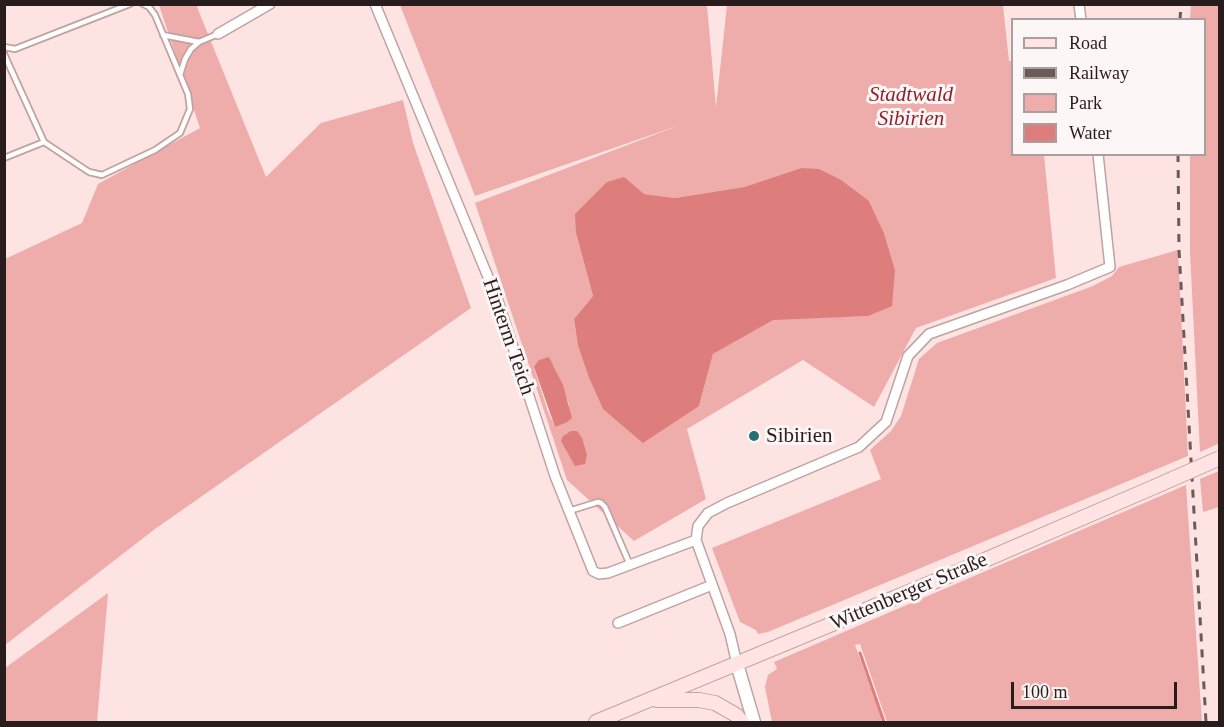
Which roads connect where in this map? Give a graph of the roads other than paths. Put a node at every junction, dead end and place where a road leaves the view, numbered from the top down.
1 (130, 4) edge
2 (143, 4) edge
3 (270, 4) edge
4 (375, 4) edge
5 (218, 34) joint
6 (164, 35) junction
7 (199, 42) junction
8 (4, 46) edge
9 (4, 54) edge
10 (180, 75) junction
11 (44, 142) junction
12 (1098, 156) edge
13 (4, 158) edge
14 (1220, 458) edge
15 (569, 511) junction
16 (696, 540) junction
17 (630, 565) junction
18 (712, 585) junction
19 (618, 623) dead end
20 (737, 664) junction
21 (649, 700) junction
22 (596, 723) edge
23 (742, 723) edge
24 (754, 723) edge

1 - 8 lane
2 - 6 lane
3 - 5 street
4 - 15 street, Hinterm Teich
5 - 7 lane
6 - 7 lane
6 - 10 lane
7 - 10 lane
9 - 11 lane
10 - 11 lane
11 - 13 lane
12 - 16 street
14 - 20 main road, Wittenberger Straße, bridge
15 - 17 lane
15 - 17 street, Hinterm Teich
16 - 17 street, Hinterm Teich
16 - 18 street
18 - 19 street
18 - 20 street
20 - 21 main road, Wittenberger Straße
20 - 24 street
21 - 22 main road, Wittenberger Straße
21 - 23 main road

